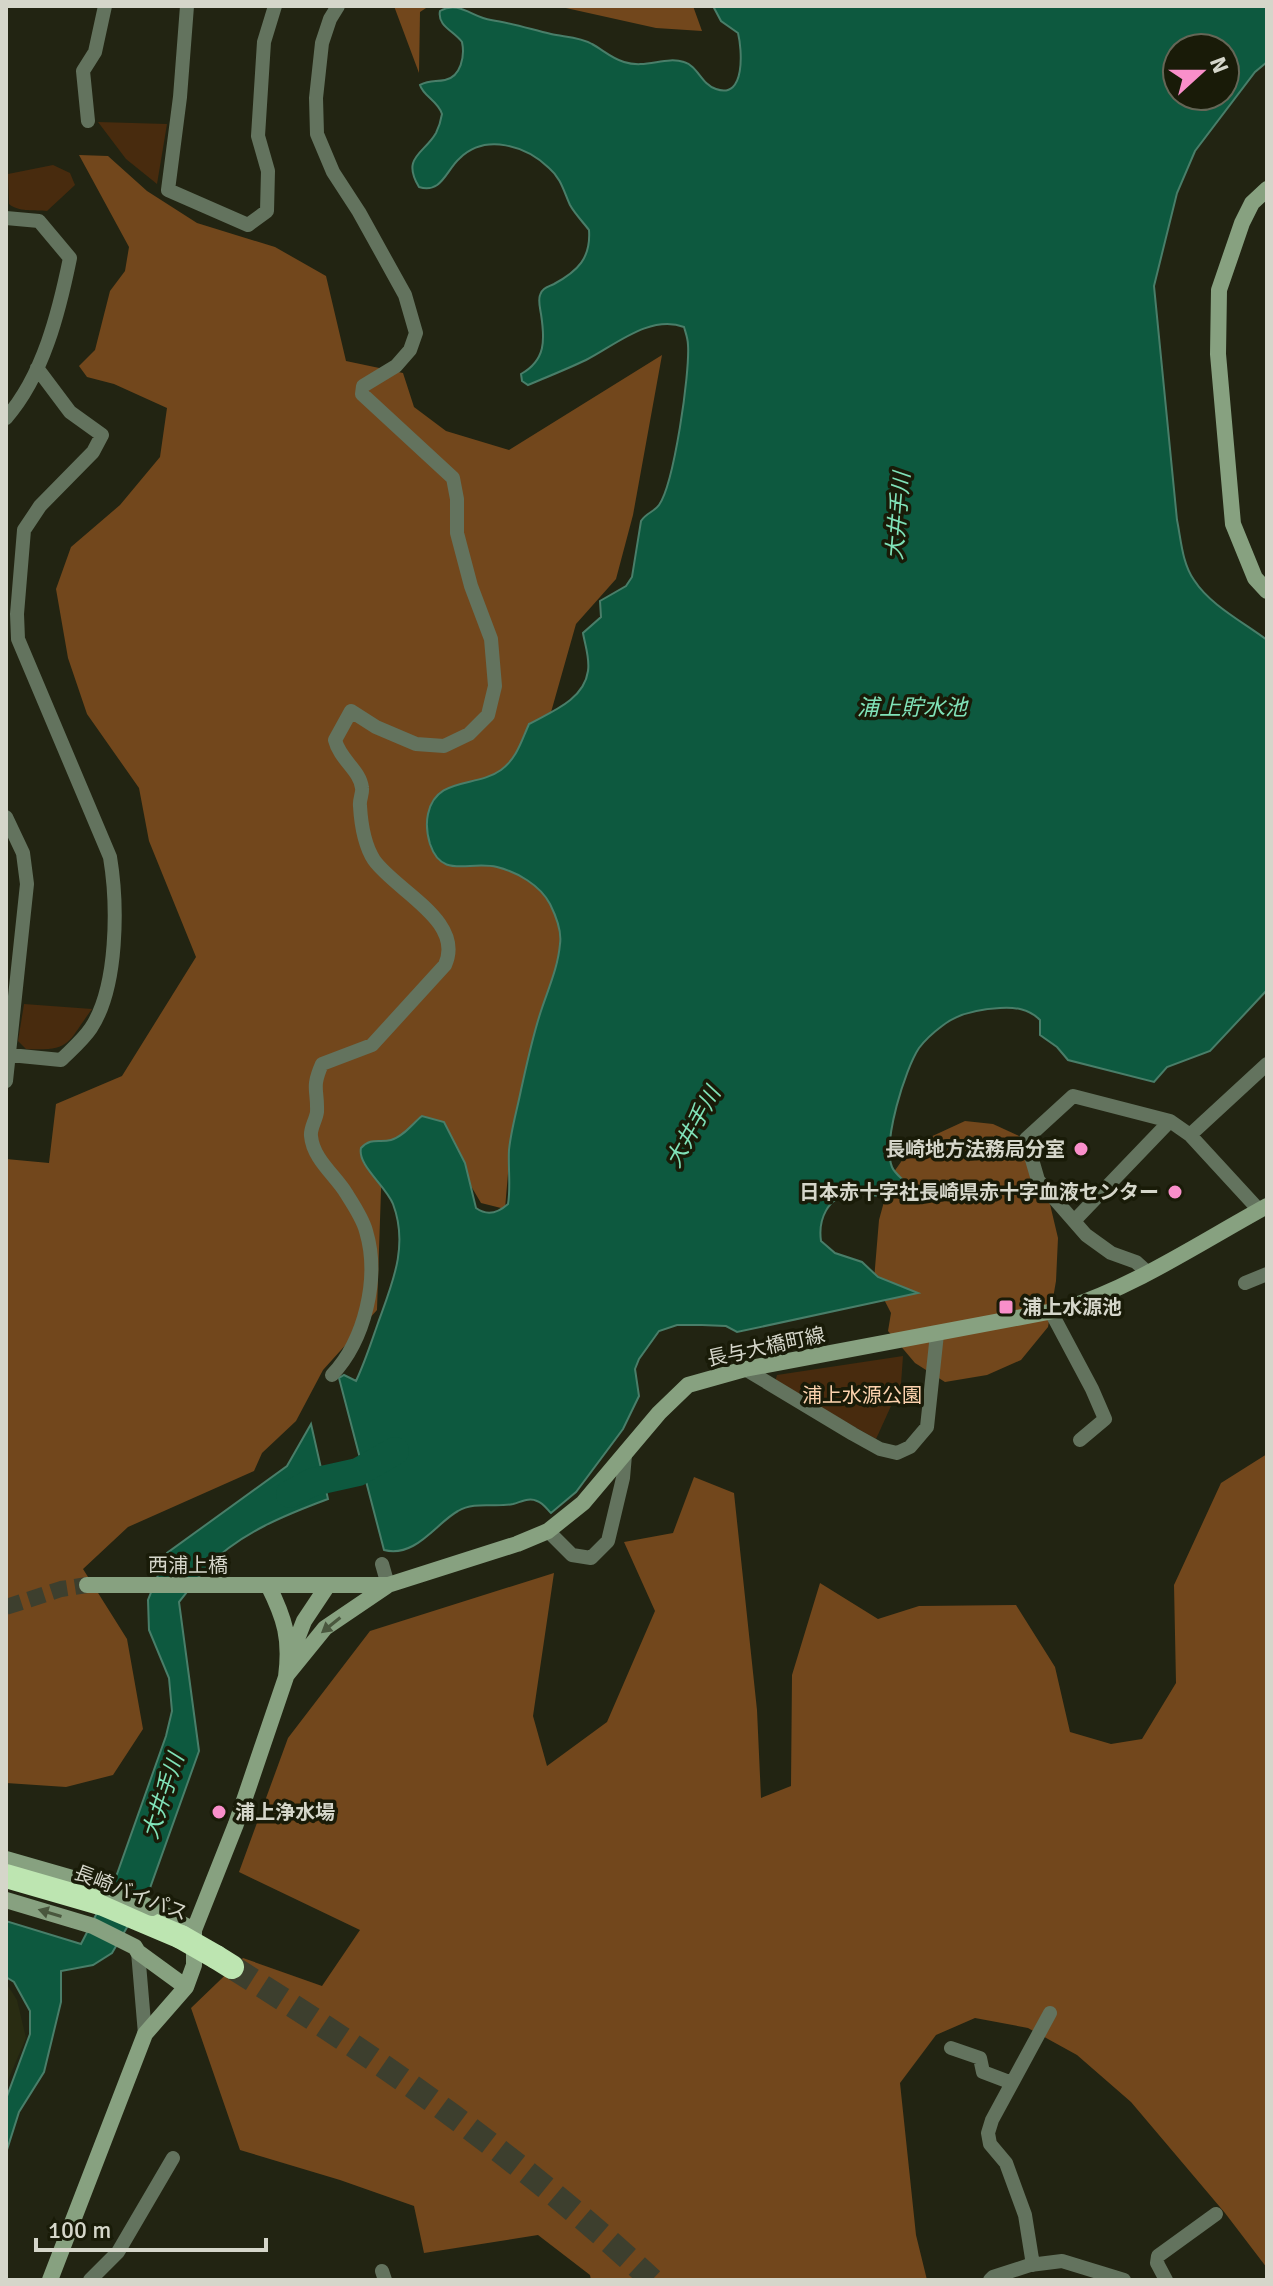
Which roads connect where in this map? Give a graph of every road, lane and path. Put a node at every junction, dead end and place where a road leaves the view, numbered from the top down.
1 (105, 6) edge
2 (187, 6) edge
3 (275, 6) edge
4 (338, 6) edge
5 (88, 121) dead end
6 (1266, 192) edge
7 (6, 218) edge
8 (37, 368) junction
9 (6, 418) edge
10 (1267, 591) edge
11 (6, 817) edge
12 (10, 1055) junction
13 (1267, 1064) edge
14 (6, 1081) edge
15 (1170, 1121) junction
16 (1190, 1135) junction
17 (1263, 1208) edge
18 (1074, 1221) junction
19 (1147, 1272) junction
20 (1267, 1274) edge
21 (1245, 1283) dead end
22 (1051, 1312) junction
23 (937, 1334) junction
24 (745, 1369) junction
25 (332, 1375) dead end
26 (1080, 1440) dead end
27 (625, 1455) junction
28 (548, 1531) junction
29 (382, 1564) dead end
30 (87, 1585) tunnel mouth
31 (268, 1585) junction
32 (328, 1585) junction
33 (388, 1585) junction
34 (287, 1669) junction
35 (6, 1859) edge
36 (6, 1876) edge
37 (6, 1884) edge
38 (6, 1900) edge
39 (100, 1908) junction
40 (142, 1931) junction
41 (184, 1938) junction
42 (222, 1966) tunnel mouth
43 (186, 1987) junction
44 (1050, 2013) dead end
45 (145, 2034) junction
46 (951, 2048) dead end
47 (1012, 2083) junction
48 (173, 2158) dead end
49 (1216, 2214) dead end
50 (1033, 2265) junction
51 (50, 2280) edge
52 (90, 2280) edge
53 (990, 2280) edge
54 (1124, 2280) edge
55 (1166, 2280) edge

1 - 5 street
2 - 3 street
4 - 25 street
6 - 10 street
7 - 8 street
8 - 9 street
8 - 12 street
11 - 12 street
12 - 14 street
13 - 16 street
15 - 16 street
15 - 18 street
15 - 18 street
16 - 17 street
17 - 19 street, 長与大橋町線
18 - 19 street
19 - 22 street, 長与大橋町線
20 - 21 street
22 - 23 street, 長与大橋町線
22 - 26 street
23 - 24 street, 長与大橋町線
23 - 24 street
24 - 27 street, 長与大橋町線
27 - 28 street, 長与大橋町線
27 - 28 street
28 - 33 street, 長与大橋町線
29 - 33 street
30 - 31 street, 西浦上橋
31 - 32 street, 長与大橋町線
31 - 34 street
32 - 33 street, 長与大橋町線
32 - 34 street
33 -> 34 street
34 - 41 street
35 - 39 street
36 - 39 highway, 長崎バイパス
37 - 39 highway, 長崎バイパス
39 -> 38 street
39 - 40 highway, 長崎バイパス
40 - 41 highway, 長崎バイパス
40 - 43 street
40 - 45 street
41 - 42 highway, 長崎バイパス, bridge
41 - 43 street
43 - 45 street
44 - 47 street
45 - 51 street
46 - 47 street
47 - 50 street
48 - 52 street
49 - 55 street
50 - 53 street
50 - 54 street

